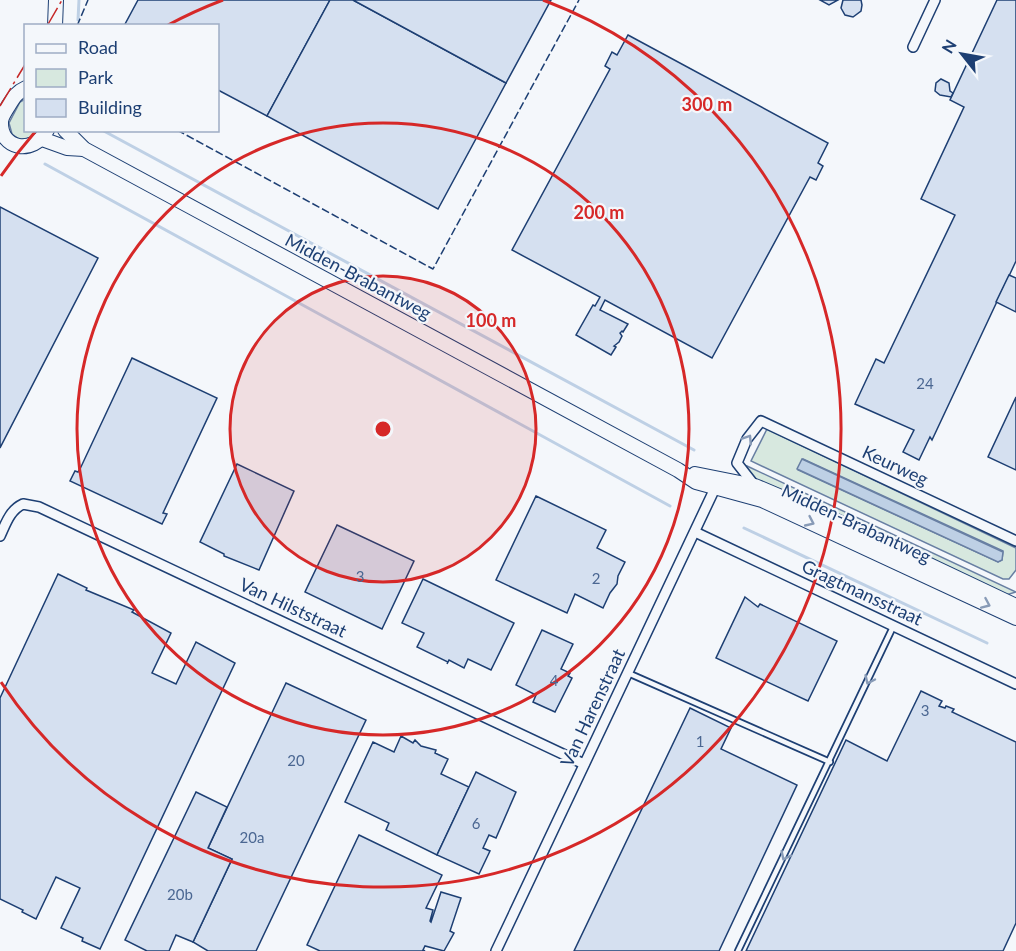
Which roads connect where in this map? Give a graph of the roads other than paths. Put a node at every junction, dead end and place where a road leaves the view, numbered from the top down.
1 (56, 0) edge
2 (935, 0) edge
3 (55, 24) edge
4 (913, 47) dead end
5 (24, 89) edge
6 (4, 111) edge
7 (67, 132) edge
8 (45, 135) edge
9 (5, 141) edge
10 (84, 149) junction
11 (717, 483) junction
12 (755, 486) junction
13 (694, 532) junction
14 (0, 536) edge
15 (1016, 541) edge
16 (1016, 606) edge
17 (1016, 617) edge
18 (894, 627) junction
19 (628, 672) junction
20 (1016, 684) edge
21 (830, 762) junction
22 (584, 764) junction
23 (496, 951) edge
24 (738, 951) edge

1 - 3 street
2 - 4 street
5 - 6 street
6 - 9 street
7 - 10 street, Midden-Brabantweg
8 - 9 street
8 - 10 street, Midden-Brabantweg
10 - 11 street, Midden-Brabantweg
11 - 12 street, Midden-Brabantweg
11 - 13 street, Van Harenstraat
11 -> 17 street, Midden-Brabantweg
12 -> 15 street, Keurweg
12 - 16 street, Midden-Brabantweg
13 - 18 street, Gragtmansstraat
13 - 19 street, Van Harenstraat
14 - 22 street, Van Hilststraat
18 - 20 street, Gragtmansstraat
18 -> 21 lane
19 - 21 lane
19 - 22 street, Van Harenstraat
21 -> 24 lane
22 - 23 street, Van Harenstraat

